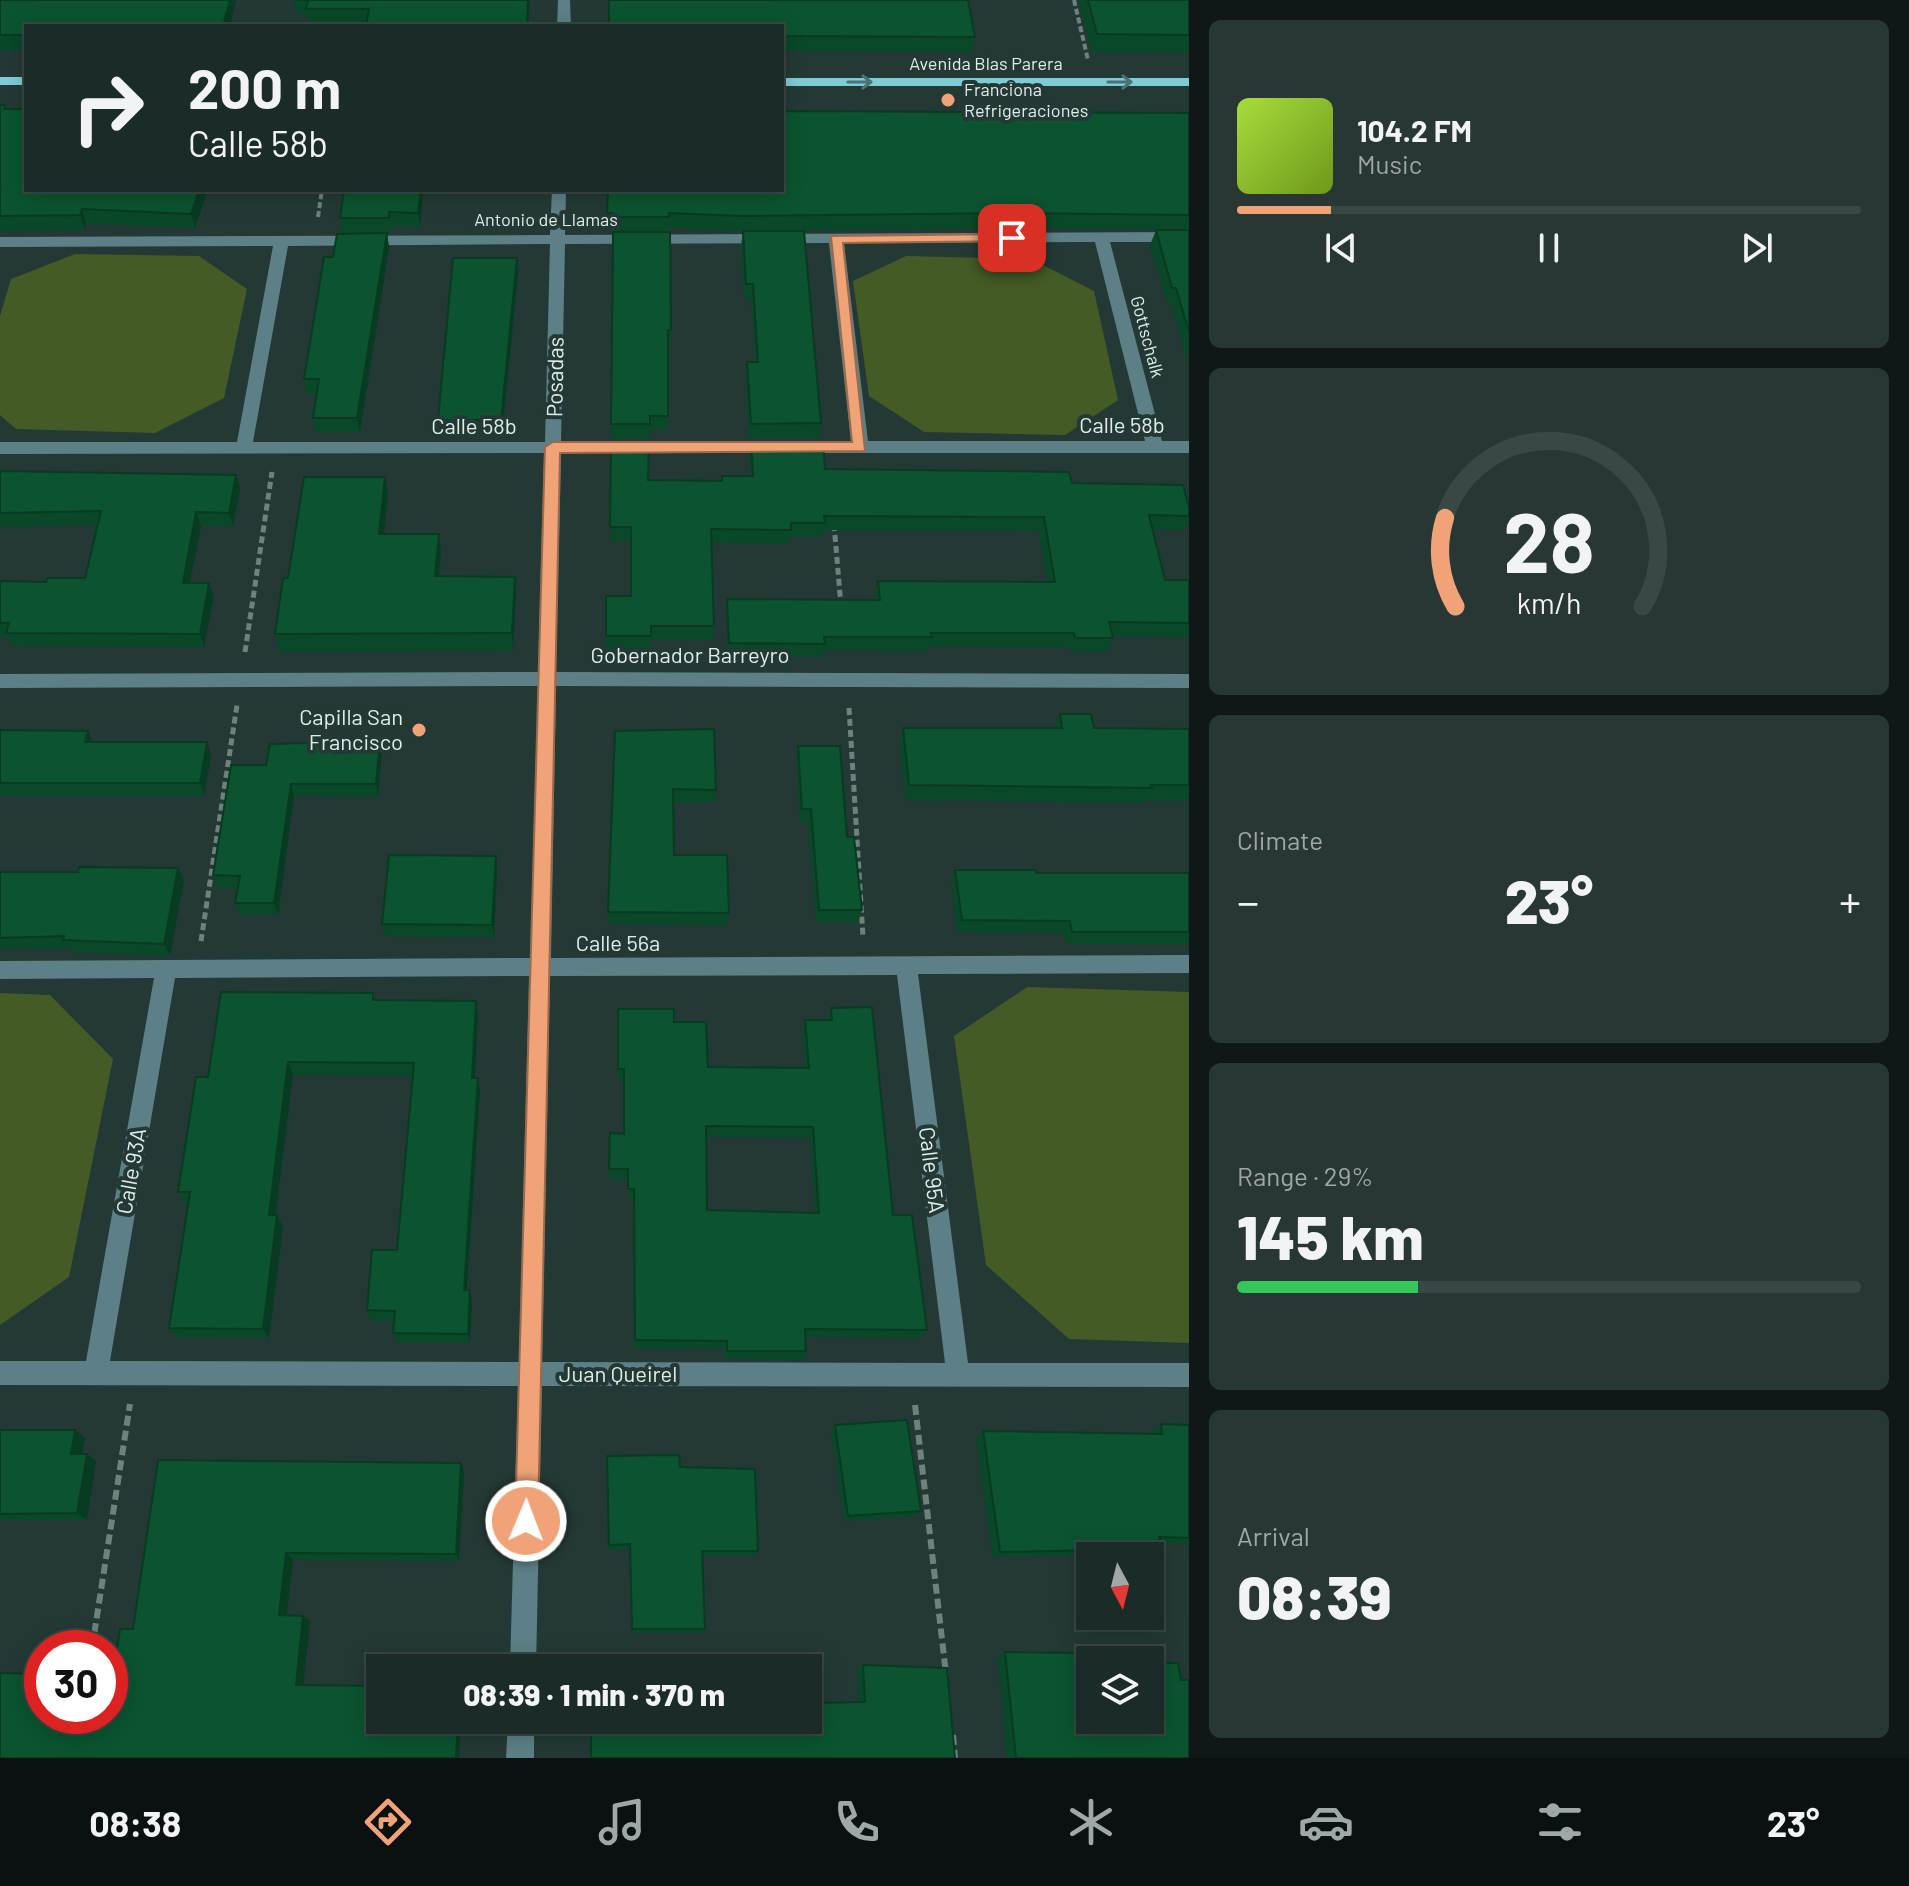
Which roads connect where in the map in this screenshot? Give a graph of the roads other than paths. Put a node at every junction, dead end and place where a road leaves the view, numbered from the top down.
1 (564, 0) edge
2 (564, 24) edge
3 (0, 81) edge
4 (24, 81) edge
5 (784, 82) edge
6 (1189, 82) edge
7 (559, 192) edge
8 (1189, 237) edge
9 (1101, 238) junction
10 (836, 239) junction
11 (558, 240) junction
12 (281, 241) junction
13 (0, 243) edge
14 (553, 447) junction
15 (860, 447) junction
16 (1155, 447) junction
17 (1189, 447) edge
18 (0, 448) edge
19 (244, 448) junction
20 (547, 680) junction
21 (0, 681) edge
22 (1189, 681) edge
23 (1189, 964) edge
24 (906, 965) junction
25 (540, 967) junction
26 (166, 969) junction
27 (0, 970) edge
28 (0, 1373) edge
29 (96, 1373) junction
30 (530, 1374) junction
31 (958, 1374) junction
32 (1189, 1375) edge
33 (523, 1654) edge
34 (521, 1734) edge
35 (520, 1758) edge

1 - 2 street
3 - 4 main road
5 -> 6 main road, Avenida Blas Parera
7 - 11 street, Posadas
8 - 9 street, Antonio de Llamas
9 - 10 street, Antonio de Llamas
9 - 16 street, Gottschalk
10 - 11 street, Antonio de Llamas
10 - 15 street
11 - 12 street, Antonio de Llamas
11 - 14 street, Posadas
12 - 13 street, Antonio de Llamas
12 - 19 street
14 - 15 street, Calle 58b
14 - 19 street, Calle 58b
14 - 20 street, Posadas
15 - 16 street, Calle 58b
16 - 17 street, Calle 58b
18 - 19 street, Calle 58b
20 - 21 street, Gobernador Barreyro
20 - 22 street, Gobernador Barreyro
20 - 25 street, Posadas
23 - 24 street, Calle 56a
24 - 25 street, Calle 56a
24 - 31 street, Calle 95A
25 - 26 street, Calle 56a
25 - 30 street, Posadas
26 - 27 street, Calle 56a
26 - 29 street, Calle 93A
28 - 29 street, Juan Queirel
29 - 30 street, Juan Queirel
30 - 31 street, Juan Queirel
30 - 33 street, Posadas
31 - 32 street, Juan Queirel
34 - 35 street

